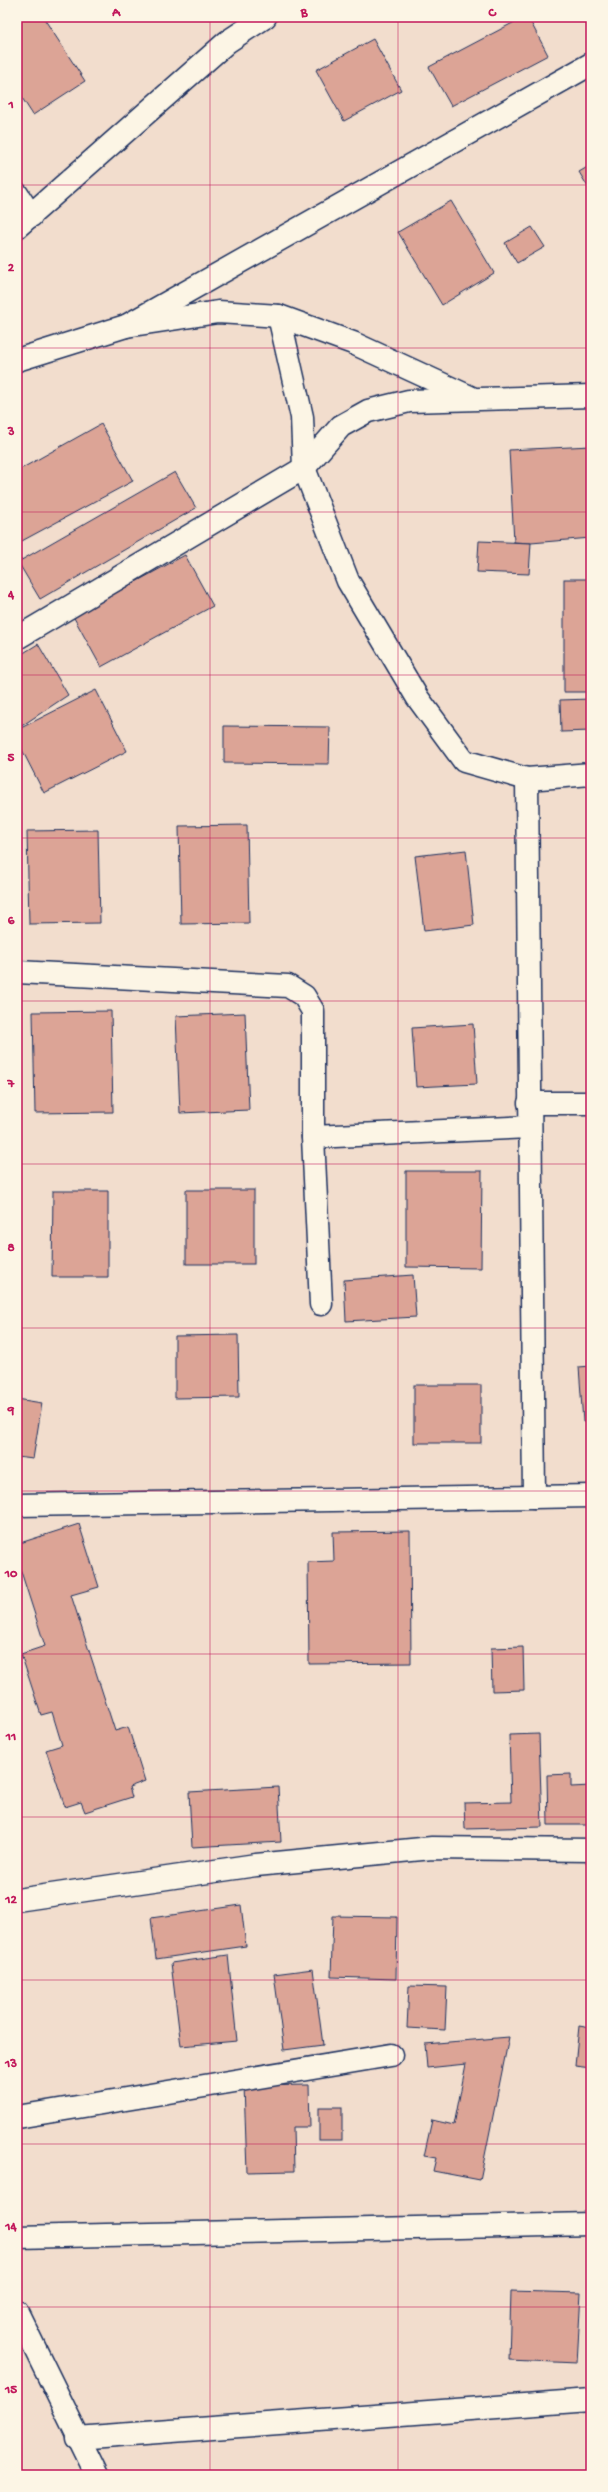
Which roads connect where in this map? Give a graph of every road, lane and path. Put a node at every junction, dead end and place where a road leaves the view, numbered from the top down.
1 (265, 17) edge
2 (591, 64) edge
3 (17, 194) edge
4 (24, 222) edge
5 (279, 316) junction
6 (126, 326) junction
7 (17, 360) edge
8 (591, 396) edge
9 (473, 399) junction
10 (304, 468) junction
11 (17, 638) edge
12 (591, 774) edge
13 (527, 778) junction
14 (17, 972) edge
15 (529, 1103) junction
16 (591, 1103) edge
17 (529, 1128) junction
18 (313, 1137) junction
19 (321, 1304) dead end
20 (591, 1496) edge
21 (534, 1497) junction
22 (17, 1505) edge
23 (591, 1850) edge
24 (17, 1900) edge
25 (391, 2056) dead end
26 (17, 2117) edge
27 (591, 2224) edge
28 (17, 2237) edge
29 (17, 2312) edge
30 (591, 2400) edge
31 (77, 2438) junction
32 (97, 2475) edge

1 - 4 street
2 - 6 street
3 - 4 street
5 - 6 street
5 - 9 street
5 - 10 street
6 - 7 street
8 - 9 street
9 - 10 street
10 - 11 street
10 - 13 street
12 - 13 street
13 - 15 street
14 - 18 street
15 - 16 street
15 - 17 street
17 - 18 street
17 - 21 street
18 - 19 street
20 - 21 street
21 - 22 street
23 - 24 street
25 - 26 street
27 - 28 street
29 - 31 street
30 - 31 street
31 - 32 street

